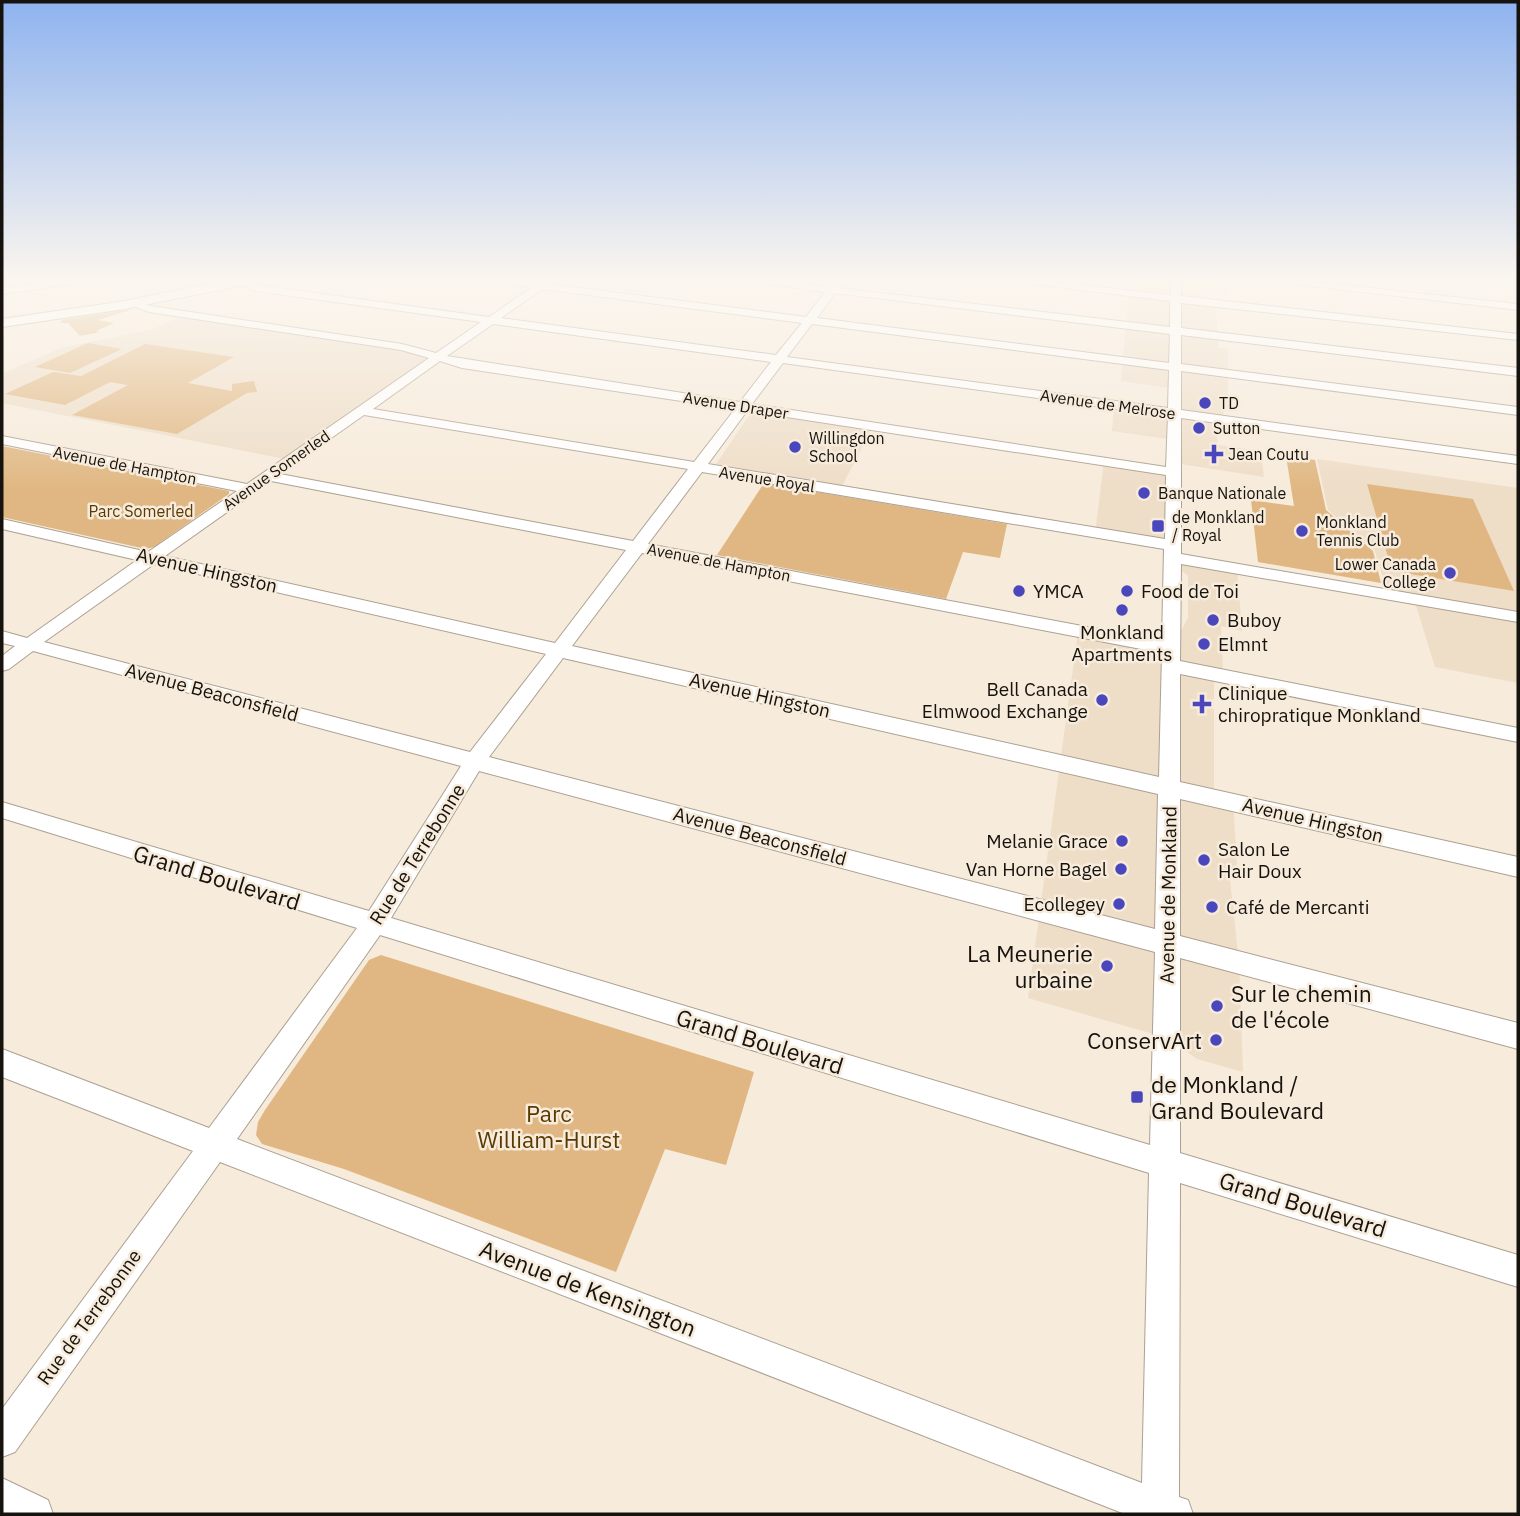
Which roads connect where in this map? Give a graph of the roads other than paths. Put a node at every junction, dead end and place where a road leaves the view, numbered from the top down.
1 (405, 348) edge
2 (452, 348) edge
3 (698, 348) edge
4 (789, 348) edge
5 (1022, 348) edge
6 (1177, 348) edge
7 (1311, 348) edge
8 (439, 357) junction
9 (781, 359) junction
10 (1176, 367) junction
11 (1518, 372) edge
12 (746, 404) junction
13 (362, 411) junction
14 (1518, 411) edge
15 (1175, 413) junction
16 (2, 440) edge
17 (1518, 460) edge
18 (698, 468) junction
19 (1174, 472) junction
20 (268, 476) junction
21 (249, 489) junction
22 (2, 524) edge
23 (638, 547) junction
24 (1173, 552) junction
25 (151, 558) junction
26 (1518, 617) edge
27 (2, 637) edge
28 (29, 644) junction
29 (559, 650) junction
30 (1172, 658) junction
31 (2, 665) edge
32 (1518, 735) edge
33 (474, 762) junction
34 (1168, 787) junction
35 (2, 810) edge
36 (1518, 867) edge
37 (373, 925) junction
38 (1166, 944) junction
39 (1518, 1036) edge
40 (2, 1063) edge
41 (213, 1145) junction
42 (1163, 1161) junction
43 (1518, 1271) edge
44 (2, 1439) edge
45 (2, 1497) edge
46 (1165, 1512) edge
47 (34, 1514) edge

1 - 8 street, Avenue Draper
2 - 8 street, Avenue Somerled
3 - 9 street, Avenue de Melrose
4 - 9 street, Rue de Terrebonne
5 - 10 street
6 - 10 street, Avenue de Monkland
7 - 11 street
8 - 12 street, Avenue Draper
8 - 13 street, Avenue Somerled
9 - 12 street, Rue de Terrebonne
9 - 15 street, Avenue de Melrose
10 - 14 street
10 - 15 street, Avenue de Monkland
12 - 18 street, Rue de Terrebonne
12 - 19 street, Avenue Draper
13 - 18 street, Avenue Royal
13 - 20 street, Avenue Somerled
15 - 17 street, Avenue de Melrose
15 - 19 street, Avenue de Monkland
16 - 21 street, Avenue de Hampton
18 - 23 street, Rue de Terrebonne
18 - 24 street, Avenue Royal
19 - 24 street, Avenue de Monkland
20 - 21 street, Avenue Somerled
20 - 23 street, Avenue de Hampton
21 - 25 street, Avenue Somerled
22 - 25 street, Avenue Hingston
23 - 29 street, Rue de Terrebonne
23 - 30 street, Avenue de Hampton
24 - 26 street, Avenue Royal
24 - 30 street, Avenue de Monkland
25 - 28 street, Avenue Somerled
25 - 29 street, Avenue Hingston
27 - 28 street, Avenue Beaconsfield
28 - 31 street, Avenue Somerled
28 - 33 street, Avenue Beaconsfield
29 - 33 street, Rue de Terrebonne
29 - 34 street, Avenue Hingston
30 - 32 street, Avenue de Hampton
30 - 34 street, Avenue de Monkland
33 - 37 street, Rue de Terrebonne
33 - 38 street, Avenue Beaconsfield
34 - 36 street, Avenue Hingston
34 - 38 street, Avenue de Monkland
35 - 37 street, Grand Boulevard
37 - 41 street, Rue de Terrebonne
37 - 42 street, Grand Boulevard
38 - 39 street, Avenue Beaconsfield
38 - 42 street, Avenue de Monkland
40 - 41 street, Avenue de Kensington
41 - 44 street, Rue de Terrebonne
41 - 46 street, Avenue de Kensington
42 - 43 street, Grand Boulevard
42 - 46 street, Avenue de Monkland
45 - 47 street

